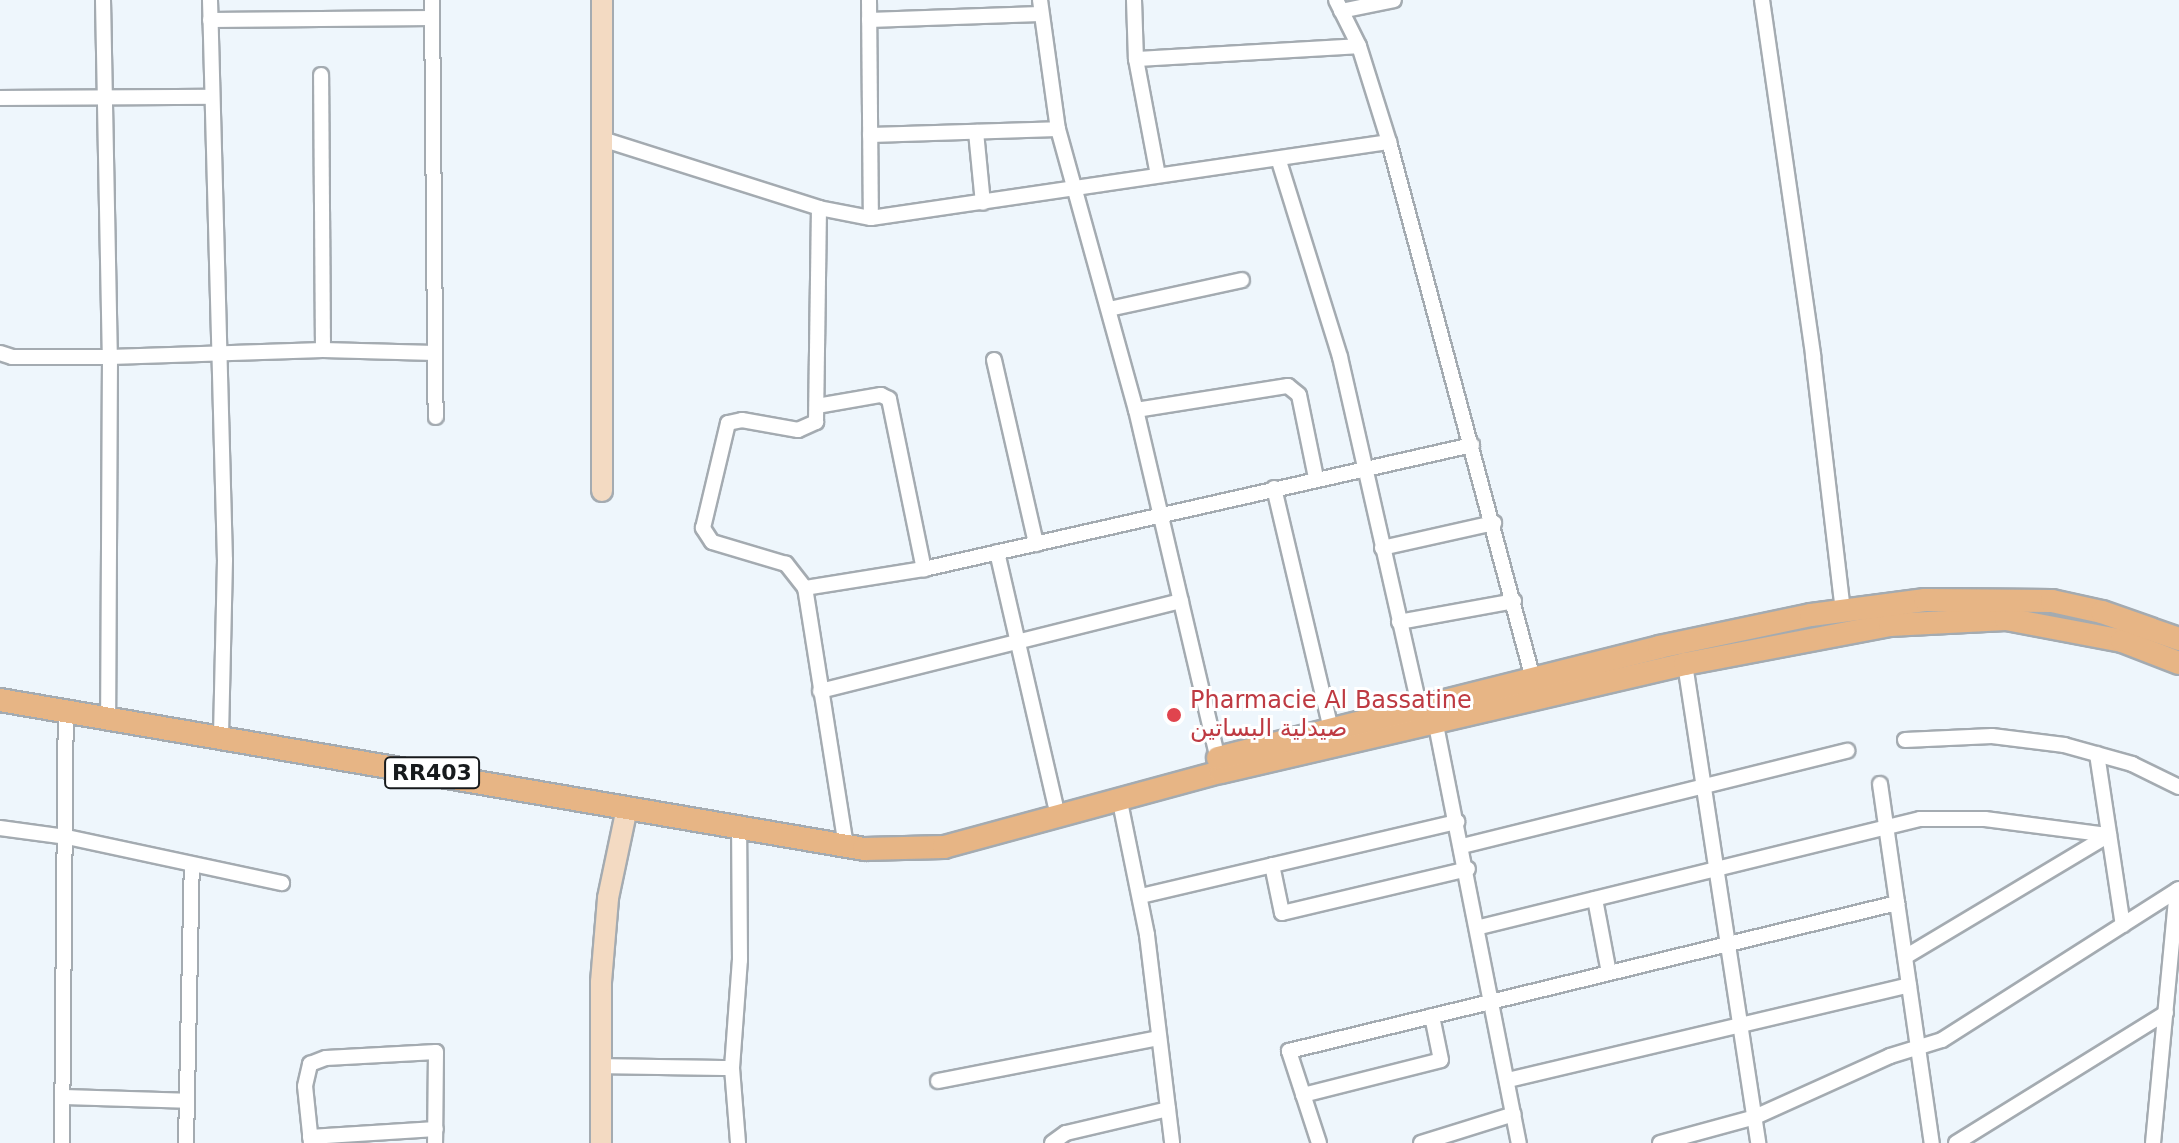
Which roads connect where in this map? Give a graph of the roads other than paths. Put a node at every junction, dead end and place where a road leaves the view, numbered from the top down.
1 (103, 0) edge
2 (210, 0) edge
3 (432, 0) edge
4 (602, 0) edge
5 (869, 0) edge
6 (949, 0) edge
7 (1134, 0) edge
8 (1394, 0) edge
9 (1762, 0) edge
10 (1339, 5) edge
11 (1040, 7) edge
12 (949, 17) junction
13 (432, 18) junction
14 (210, 20) junction
15 (869, 20) junction
16 (1359, 46) junction
17 (1136, 59) junction
18 (321, 75) dead end
19 (212, 97) junction
20 (0, 98) edge
21 (105, 99) junction
22 (1058, 129) junction
23 (976, 132) junction
24 (870, 135) junction
25 (602, 139) junction
26 (1389, 142) junction
27 (1279, 161) junction
28 (1158, 175) junction
29 (1074, 190) junction
30 (983, 203) junction
31 (819, 208) junction
32 (871, 218) junction
33 (1242, 280) dead end
34 (1109, 309) junction
35 (323, 350) junction
36 (435, 353) junction
37 (217, 355) junction
38 (110, 357) junction
39 (4, 358) edge
40 (994, 360) dead end
41 (817, 406) junction
42 (1136, 410) junction
43 (436, 417) dead end
44 (1472, 445) junction
45 (1364, 467) junction
46 (1316, 478) junction
47 (1274, 488) junction
48 (602, 491) dead end
49 (1161, 517) junction
50 (1494, 523) junction
51 (1036, 544) junction
52 (1382, 548) junction
53 (997, 552) junction
54 (924, 569) junction
55 (805, 588) junction
56 (1181, 601) junction
57 (1514, 601) junction
58 (1843, 613) junction
59 (1399, 622) junction
60 (2179, 639) edge
61 (1021, 642) junction
62 (2179, 663) edge
63 (1685, 664) junction
64 (1536, 690) junction
65 (820, 691) junction
66 (0, 700) edge
67 (1419, 706) junction
68 (66, 712) junction
69 (108, 719) junction
70 (1436, 725) junction
71 (1331, 729) junction
72 (221, 738) junction
73 (1905, 740) dead end
74 (1847, 751) dead end
75 (2097, 754) junction
76 (1219, 765) junction
77 (1880, 784) dead end
78 (1706, 786) junction
79 (2179, 787) edge
80 (1120, 802) junction
81 (1055, 804) junction
82 (627, 808) junction
83 (1457, 822) junction
84 (739, 827) junction
85 (0, 828) edge
86 (1886, 828) junction
87 (2109, 835) junction
88 (67, 837) junction
89 (1462, 846) junction
90 (855, 847) junction
91 (1272, 865) junction
92 (192, 868) junction
93 (1468, 869) junction
94 (1720, 869) junction
95 (282, 883) dead end
96 (2178, 890) edge
97 (1141, 896) junction
98 (1595, 899) junction
99 (1897, 903) junction
100 (2123, 925) junction
101 (1480, 927) junction
102 (1730, 943) junction
103 (1905, 957) junction
104 (1609, 973) junction
105 (1909, 985) junction
106 (1494, 1001) junction
107 (2166, 1013) junction
108 (1432, 1016) junction
109 (1742, 1025) junction
110 (1159, 1038) junction
111 (1918, 1047) junction
112 (601, 1066) junction
113 (732, 1068) junction
114 (1508, 1080) junction
115 (938, 1081) dead end
116 (1303, 1095) junction
117 (63, 1097) junction
118 (187, 1101) junction
119 (1168, 1109) junction
120 (1514, 1114) junction
121 (1755, 1117) junction
122 (436, 1136) edge
123 (311, 1140) edge
124 (62, 1143) edge
125 (186, 1143) edge
126 (601, 1143) edge
127 (738, 1143) edge
128 (1052, 1143) edge
129 (1172, 1143) edge
130 (1319, 1143) edge
131 (1421, 1143) edge
132 (1519, 1143) edge
133 (1660, 1143) edge
134 (1758, 1143) edge
135 (1932, 1143) edge
136 (1956, 1143) edge
137 (2153, 1143) edge

1 - 21 street
2 - 14 street
3 - 13 street
4 - 25 street
5 - 15 street
6 - 12 street
7 - 17 street
8 - 10 street
9 - 58 street
10 - 16 street
11 - 12 street
11 - 22 street
12 - 15 street
13 - 14 street
13 - 36 street
14 - 19 street
15 - 24 street
16 - 17 street
16 - 26 street
17 - 28 street
18 - 35 street
19 - 21 street
19 - 37 street
20 - 21 street
21 - 38 street
22 - 23 street
22 - 29 street
23 - 24 street
23 - 30 street
24 - 32 street
25 - 31 street
25 - 48 street
26 - 27 street
26 - 44 street
27 - 28 street
27 - 45 street
28 - 29 street
29 - 30 street
29 - 34 street
30 - 32 street
31 - 32 street
31 - 41 street
33 - 34 street
34 - 42 street
35 - 36 street
35 - 37 street
36 - 43 street
37 - 38 street
37 - 72 street
38 - 39 street
38 - 69 street
40 - 51 street
41 - 54 street
41 - 55 street
42 - 46 street
42 - 49 street
44 - 45 street
44 - 50 street
45 - 46 street
45 - 52 street
46 - 47 street
47 - 49 street
47 - 71 street
49 - 51 street
49 - 56 street
50 - 52 street
50 - 57 street
51 - 53 street
52 - 59 street
53 - 54 street
53 - 61 street
54 - 55 street
55 - 65 street
56 - 61 street
56 - 76 street
57 - 59 street
57 - 64 street
58 - 60 main road, RR403
58 - 64 main road, RR403
59 - 67 street
61 - 65 street
61 - 81 street
62 - 63 main road, RR403
63 - 64 main road, RR403
63 - 78 street
64 - 67 main road, RR403
64 - 70 main road, RR403
65 - 90 street
66 - 68 main road, RR403
67 - 71 main road, RR403
68 - 69 main road, RR403
68 - 88 street
69 - 72 main road, RR403
70 - 76 main road, RR403
70 - 83 street
71 - 76 main road, RR403
72 - 82 main road, RR403
73 - 75 street
74 - 78 street
75 - 79 street
75 - 87 street
76 - 80 main road, RR403
76 - 81 main road, RR403
77 - 86 street
78 - 89 street
78 - 94 street
80 - 90 main road, RR403
80 - 97 street
81 - 90 main road, RR403
82 - 84 main road, RR403
82 - 112 street
83 - 89 street
83 - 91 street
84 - 90 main road, RR403
84 - 113 street
85 - 88 street
86 - 87 street
86 - 94 street
86 - 99 street
87 - 100 street
87 - 103 street
88 - 92 street
88 - 117 street
89 - 93 street
91 - 93 street
91 - 97 street
92 - 95 street
92 - 118 street
93 - 101 street
94 - 98 street
94 - 102 street
96 - 100 street
96 - 107 street
97 - 110 street
98 - 101 street
98 - 104 street
99 - 102 street
99 - 103 street
100 - 111 street
101 - 106 street
102 - 104 street
102 - 109 street
103 - 105 street
104 - 106 street
105 - 109 street
105 - 111 street
106 - 108 street
106 - 114 street
107 - 136 street
107 - 137 street
108 - 116 street
108 - 116 street
109 - 114 street
109 - 121 street
110 - 115 street
110 - 119 street
111 - 121 street
111 - 135 street
112 - 113 street
112 - 126 street
113 - 127 street
114 - 120 street
116 - 130 street
117 - 118 street
117 - 124 street
118 - 125 street
119 - 128 street
119 - 129 street
120 - 131 street
120 - 132 street
121 - 133 street
121 - 134 street
122 - 123 street
122 - 123 street

